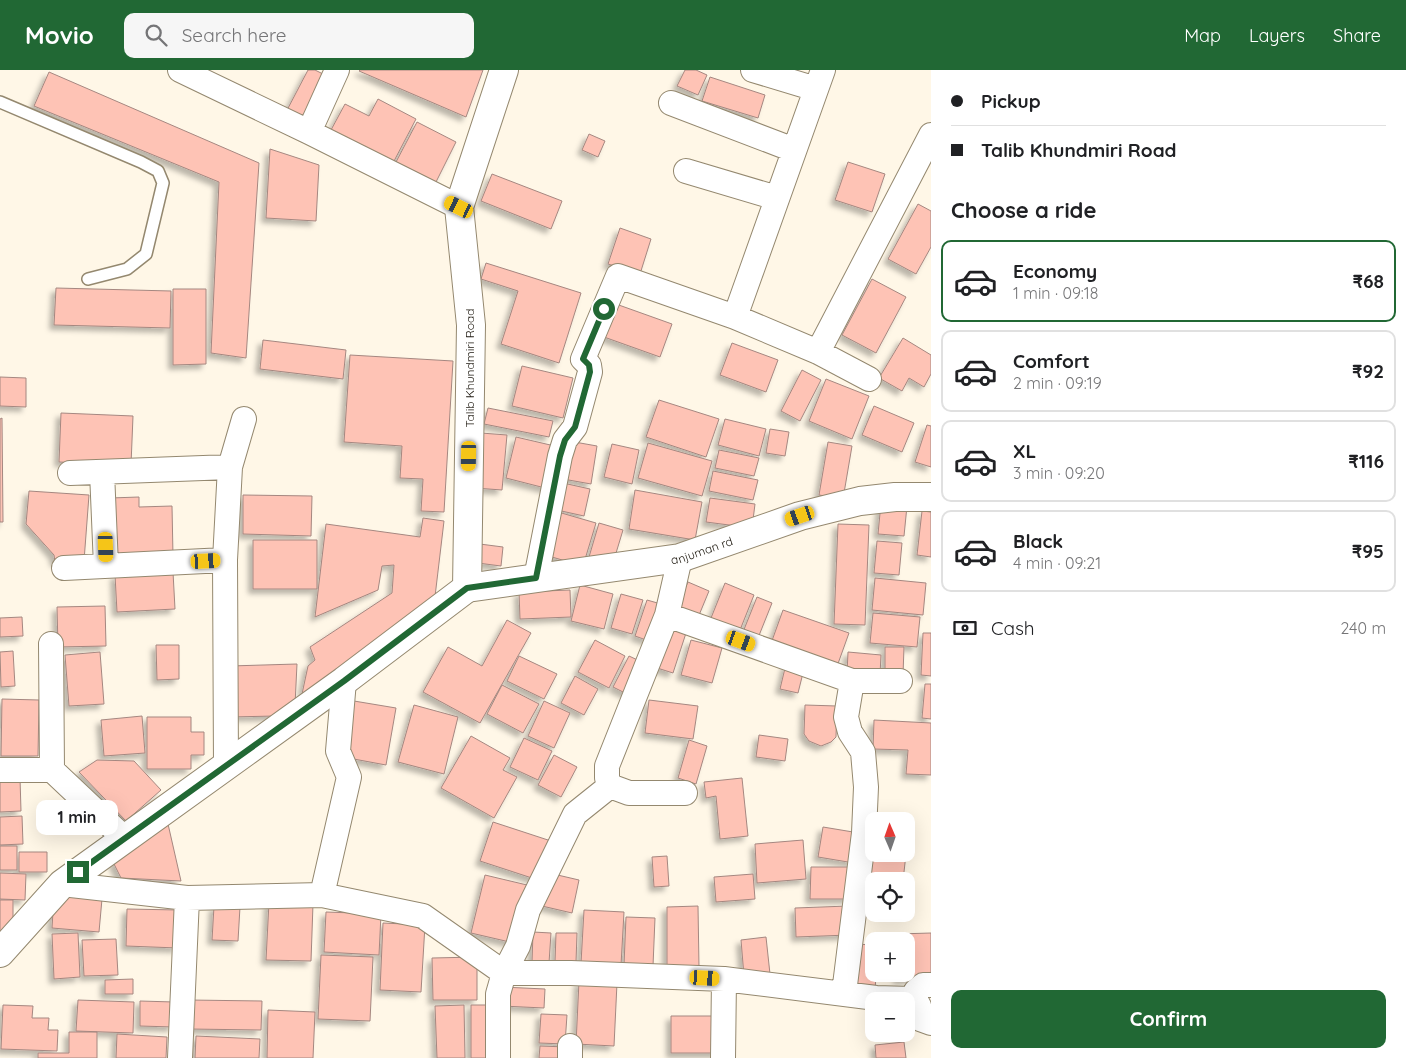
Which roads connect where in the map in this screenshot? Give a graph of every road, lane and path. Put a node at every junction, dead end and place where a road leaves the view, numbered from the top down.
1 (180, 70) edge
2 (337, 70) edge
3 (504, 70) edge
4 (753, 70) edge
5 (819, 79) edge
6 (0, 102) edge
7 (670, 103) dead end
8 (309, 132) junction
9 (931, 135) edge
10 (794, 150) junction
11 (686, 170) dead end
12 (777, 198) junction
13 (459, 207) junction
14 (88, 279) dead end
15 (735, 317) junction
16 (818, 352) junction
17 (869, 379) dead end
18 (244, 419) dead end
19 (230, 467) junction
20 (102, 472) junction
21 (70, 473) dead end
22 (931, 497) edge
23 (680, 558) junction
24 (225, 560) junction
25 (106, 566) junction
26 (64, 568) dead end
27 (536, 578) junction
28 (467, 588) junction
29 (667, 615) junction
30 (51, 644) dead end
31 (344, 681) junction
32 (852, 681) junction
33 (900, 681) dead end
34 (226, 766) junction
35 (0, 770) edge
36 (52, 770) junction
37 (610, 786) junction
38 (685, 793) dead end
39 (124, 838) junction
40 (62, 884) junction
41 (322, 896) junction
42 (187, 898) junction
43 (0, 953) edge
44 (504, 973) junction
45 (724, 979) junction
46 (844, 993) junction
47 (924, 993) edge
48 (931, 1023) edge
49 (180, 1058) edge
50 (498, 1058) edge
51 (724, 1058) edge

1 - 8 street
2 - 8 street
3 - 13 street, Talib Khundmiri Road
4 - 5 street
5 - 10 street
6 - 14 lane
7 - 10 street
8 - 13 street
9 - 16 street
10 - 12 street
11 - 12 street
12 - 15 street
13 - 28 street, Talib Khundmiri Road
15 - 16 street
15 - 27 street
16 - 17 street
18 - 19 street
19 - 20 street
19 - 24 street
20 - 21 street
20 - 25 street
22 - 23 street, anjuman rd
23 - 27 street, anjuman rd
23 - 29 street
24 - 25 street
24 - 34 street
25 - 26 street
27 - 28 street, anjuman rd
28 - 31 street
29 - 32 street
29 - 37 street
30 - 36 street
31 - 34 street
31 - 41 street
32 - 33 street
32 - 46 street
34 - 39 street
35 - 36 street
36 - 39 street
37 - 38 street
37 - 44 street
39 - 40 street
40 - 42 street
40 - 43 street
41 - 42 street
41 - 44 street
42 - 49 street
44 - 45 street
44 - 50 street
45 - 46 street
45 - 51 street
46 - 47 street
47 - 48 street

